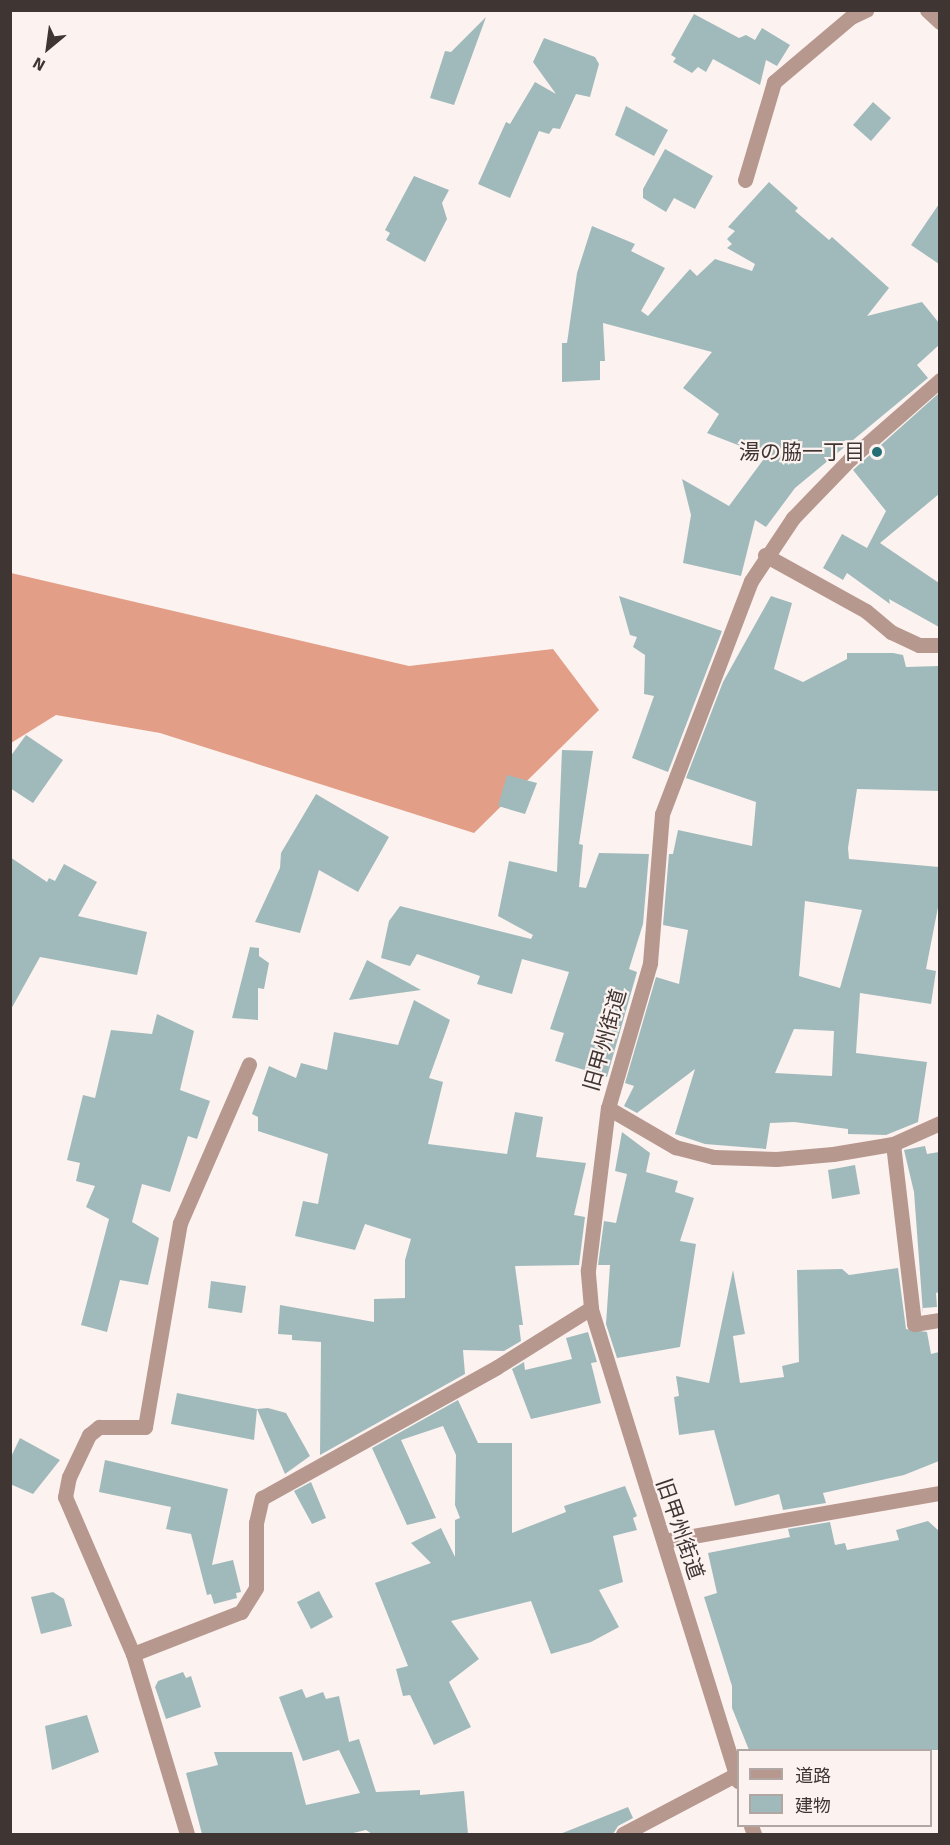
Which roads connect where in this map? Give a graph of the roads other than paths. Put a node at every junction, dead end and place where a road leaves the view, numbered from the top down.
1 (866, 10) edge
2 (927, 10) edge
3 (939, 22) edge
4 (745, 180) dead end
5 (939, 380) edge
6 (765, 555) junction
7 (939, 645) edge
8 (249, 1064) dead end
9 (608, 1108) junction
10 (939, 1124) edge
11 (893, 1144) junction
12 (591, 1308) junction
13 (939, 1320) edge
14 (939, 1492) edge
15 (663, 1541) junction
16 (133, 1654) junction
17 (737, 1775) edge
18 (737, 1778) edge
19 (187, 1834) edge
20 (623, 1834) edge

1 - 4 street
2 - 3 street
5 - 6 street, 旧甲州街道
6 - 7 street
6 - 9 street, 旧甲州街道
8 - 16 street
9 - 11 street
9 - 12 street, 旧甲州街道
10 - 11 street
11 - 13 street
12 - 15 street, 旧甲州街道
12 - 16 street
14 - 15 street
15 - 17 street, 旧甲州街道
16 - 19 street
18 - 20 street

